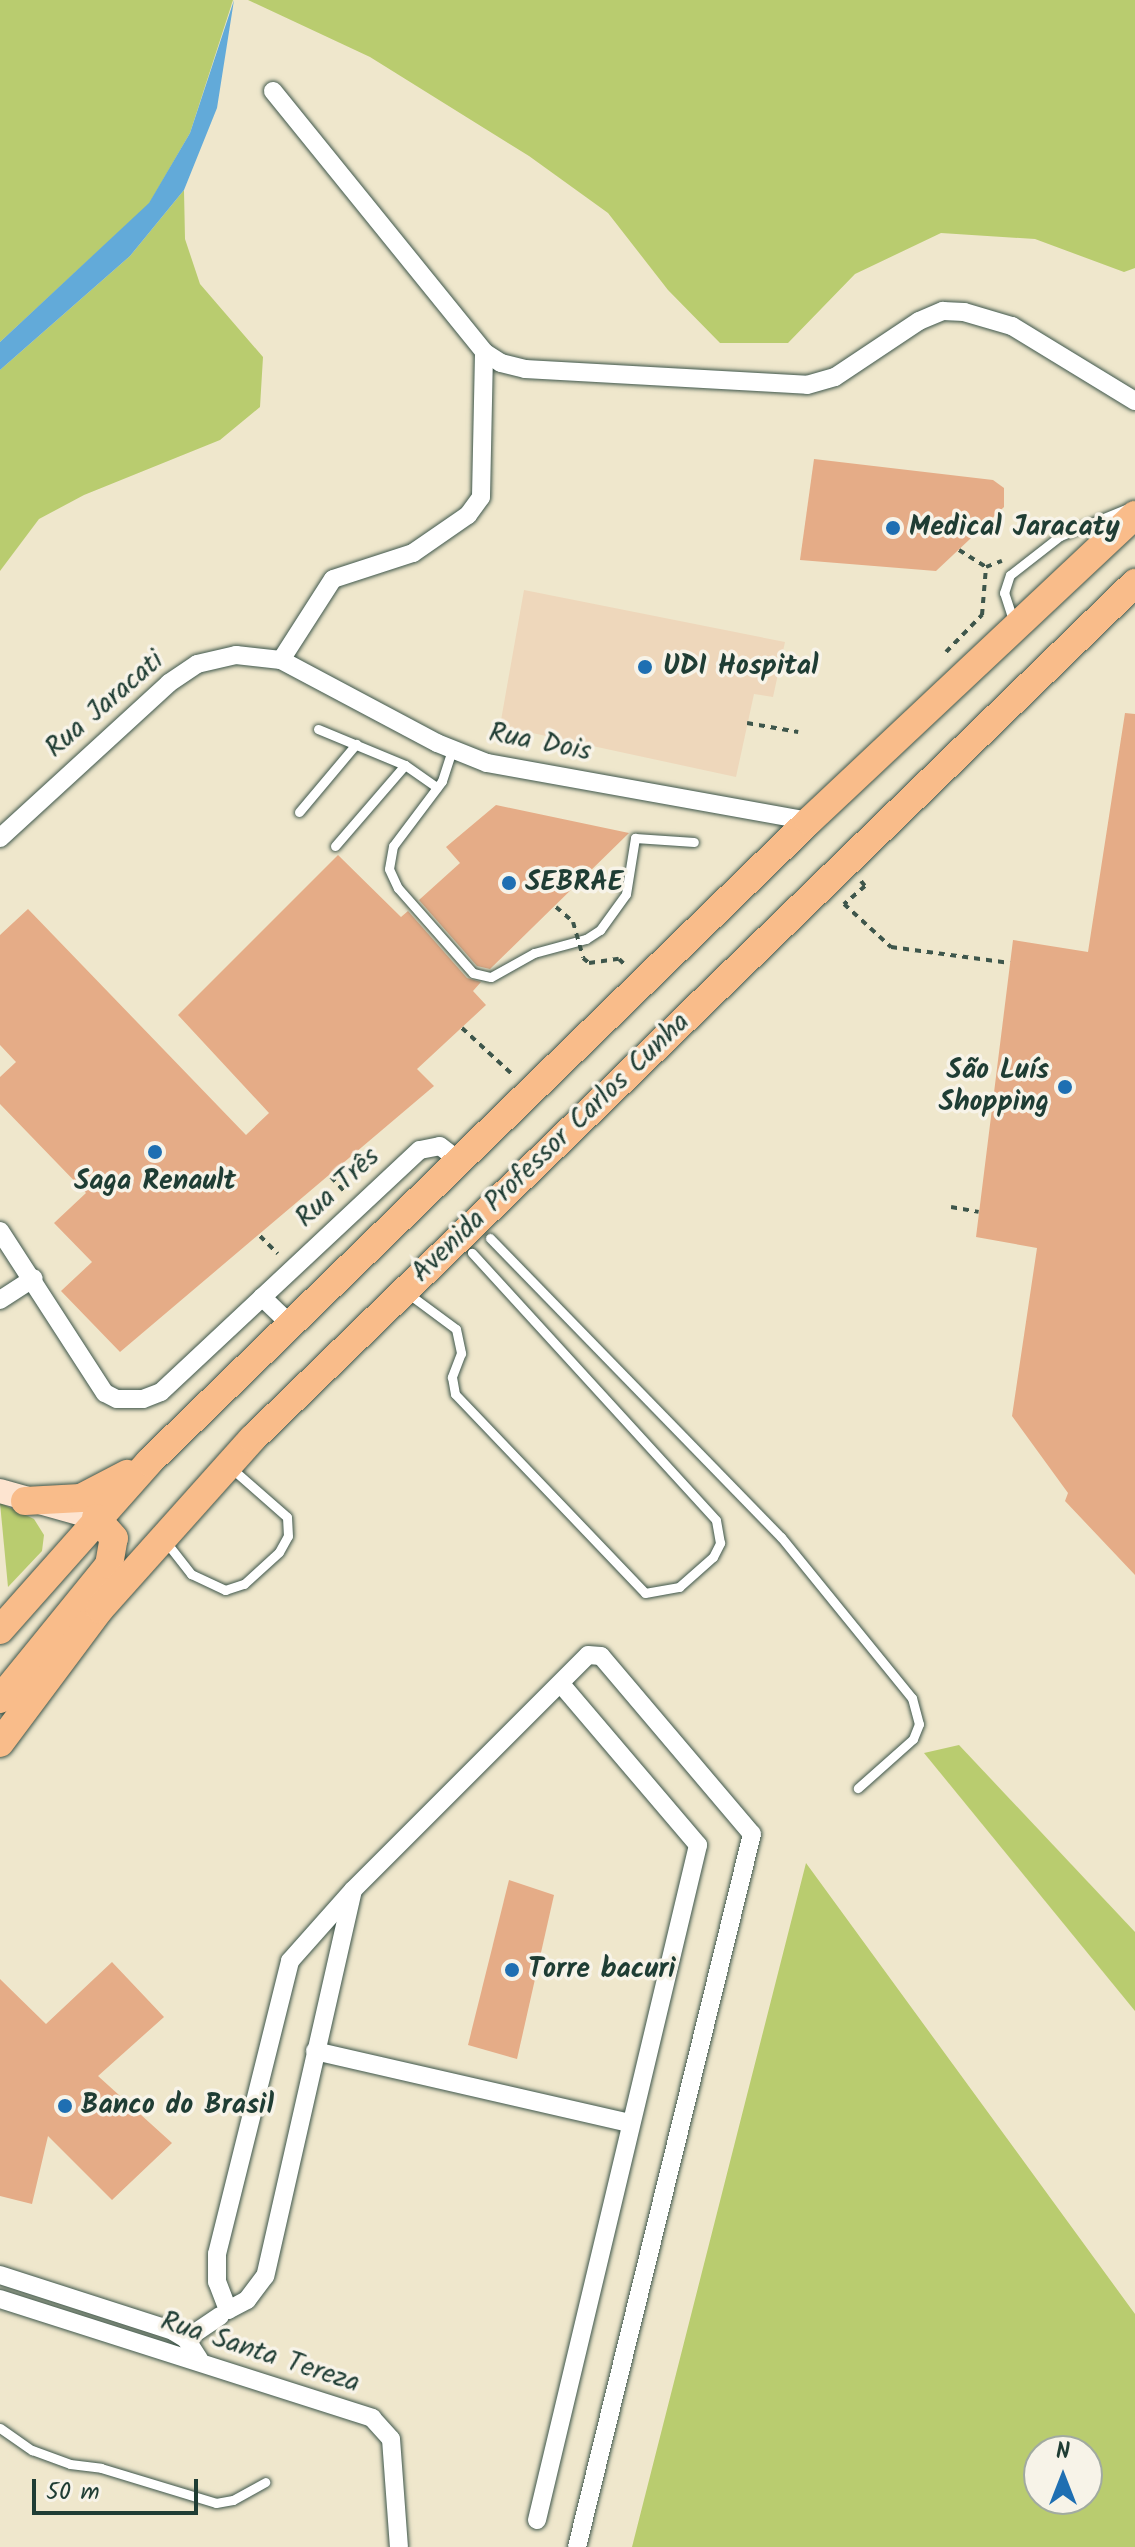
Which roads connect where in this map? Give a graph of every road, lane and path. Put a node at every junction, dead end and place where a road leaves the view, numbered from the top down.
1 (273, 91) dead end
2 (484, 352) junction
3 (1135, 401) edge
4 (1135, 506) edge
5 (1135, 515) edge
6 (959, 550) dead end
7 (1009, 558) dead end
8 (986, 567) junction
9 (1135, 583) edge
10 (1016, 628) junction
11 (946, 652) dead end
12 (281, 660) junction
13 (747, 723) dead end
14 (318, 729) dead end
15 (798, 732) dead end
16 (356, 744) junction
17 (452, 750) junction
18 (405, 765) junction
19 (437, 787) junction
20 (299, 812) dead end
21 (809, 821) junction
22 (0, 838) edge
23 (694, 842) dead end
24 (335, 846) dead end
25 (844, 904) dead end
26 (556, 907) dead end
27 (1010, 963) dead end
28 (642, 984) junction
29 (462, 1028) dead end
30 (530, 1091) junction
31 (458, 1160) junction
32 (951, 1207) dead end
33 (979, 1212) dead end
34 (0, 1231) edge
35 (260, 1236) dead end
36 (490, 1238) dead end
37 (472, 1253) dead end
38 (293, 1269) junction
39 (34, 1278) junction
40 (403, 1290) junction
41 (262, 1297) junction
42 (0, 1300) edge
43 (290, 1324) junction
44 (149, 1462) junction
45 (228, 1465) junction
46 (12, 1496) edge
47 (96, 1518) junction
48 (163, 1538) junction
49 (0, 1630) edge
50 (561, 1684) junction
51 (0, 1699) edge
52 (0, 1743) edge
53 (858, 1788) dead end
54 (353, 1890) junction
55 (315, 2051) junction
56 (629, 2123) junction
57 (0, 2275) edge
58 (0, 2299) edge
59 (224, 2313) junction
60 (186, 2339) junction
61 (199, 2359) junction
62 (0, 2428) edge
63 (265, 2482) dead end
64 (537, 2520) dead end
65 (399, 2547) edge
66 (577, 2547) edge

1 - 2 street
2 - 3 street
2 - 12 street
4 - 10 lane
5 - 10 main road, Avenida Professor Carlos Cunha
6 - 8 path
7 - 8 path
8 - 11 path
9 - 40 main road, Avenida Professor Carlos Cunha
10 - 21 main road, Avenida Professor Carlos Cunha
12 - 17 street, Rua Dois
12 - 22 street, Rua Jaracati
13 - 15 path
14 - 16 lane
16 - 18 lane
16 - 20 lane
17 - 19 lane
17 - 21 street, Rua Dois
18 - 19 lane
18 - 24 lane
19 - 23 lane
21 - 28 main road, Avenida Professor Carlos Cunha
25 - 27 path
26 - 28 path, bridge
28 - 30 main road, Avenida Professor Carlos Cunha
29 - 30 path
30 - 31 main road, Avenida Professor Carlos Cunha
31 - 38 street, Rua Três
31 - 43 main road, Avenida Professor Carlos Cunha
32 - 33 path
34 - 39 street
35 - 38 path
36 - 53 lane
37 - 40 lane
38 - 41 street, Rua Três
39 - 41 street, Rua Três
39 - 42 street
40 - 45 main road, Avenida Professor Carlos Cunha
41 - 43 street
43 - 44 main road, Avenida Professor Carlos Cunha
44 - 46 main road
44 - 47 main road, Avenida Professor Carlos Cunha
45 - 48 main road, Avenida Professor Carlos Cunha
45 - 48 lane
46 - 47 main road
47 - 49 main road, Avenida Professor Carlos Cunha
47 - 51 main road
48 - 52 main road, Avenida Professor Carlos Cunha
50 - 54 street
50 - 56 street
50 - 66 street
54 - 55 street
54 - 59 street
55 - 56 street
55 - 59 street
56 - 64 street
57 - 60 street, Rua Santa Tereza
58 - 61 street, Rua Santa Tereza
59 - 60 street
60 - 61 street
61 - 65 street, Rua Santa Tereza
62 - 63 lane

